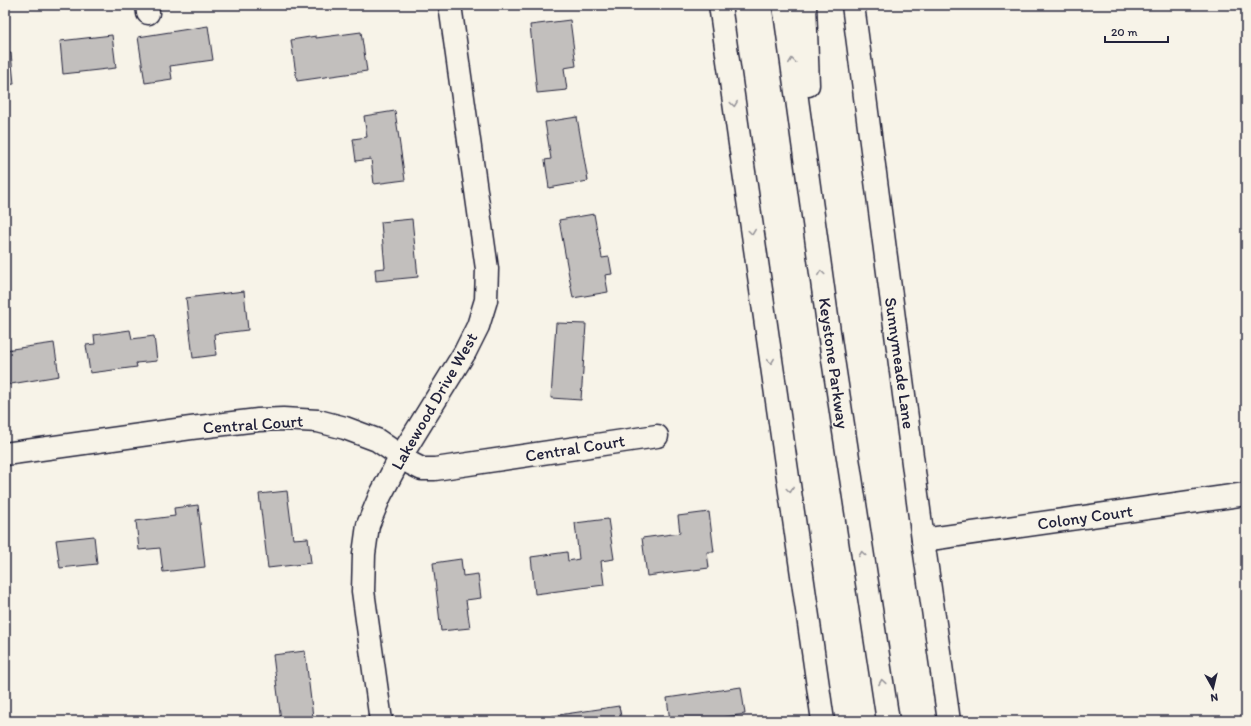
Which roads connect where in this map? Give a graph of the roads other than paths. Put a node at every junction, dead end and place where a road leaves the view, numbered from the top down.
1 (450, 5) edge
2 (711, 5) edge
3 (720, 5) edge
4 (784, 5) edge
5 (804, 5) edge
6 (853, 5) edge
7 (728, 65) junction
8 (813, 210) junction
9 (657, 436) dead end
10 (5, 454) edge
11 (401, 456) junction
12 (1246, 494) edge
13 (924, 540) junction
14 (382, 721) edge
15 (823, 721) edge
16 (888, 721) edge
17 (949, 721) edge

1 - 11 main road, Lakewood Drive West
2 - 7 main road
3 - 7 main road
8 -> 4 main road, Keystone Parkway
5 - 8 main road
6 - 13 main road, Sunnymeade Lane
7 -> 15 main road
16 -> 8 main road, Keystone Parkway
9 - 11 main road, Central Court
10 - 11 main road, Central Court
11 - 14 main road, Lakewood Drive West
12 - 13 main road, Colony Court
13 - 17 main road, Sunnymeade Lane

